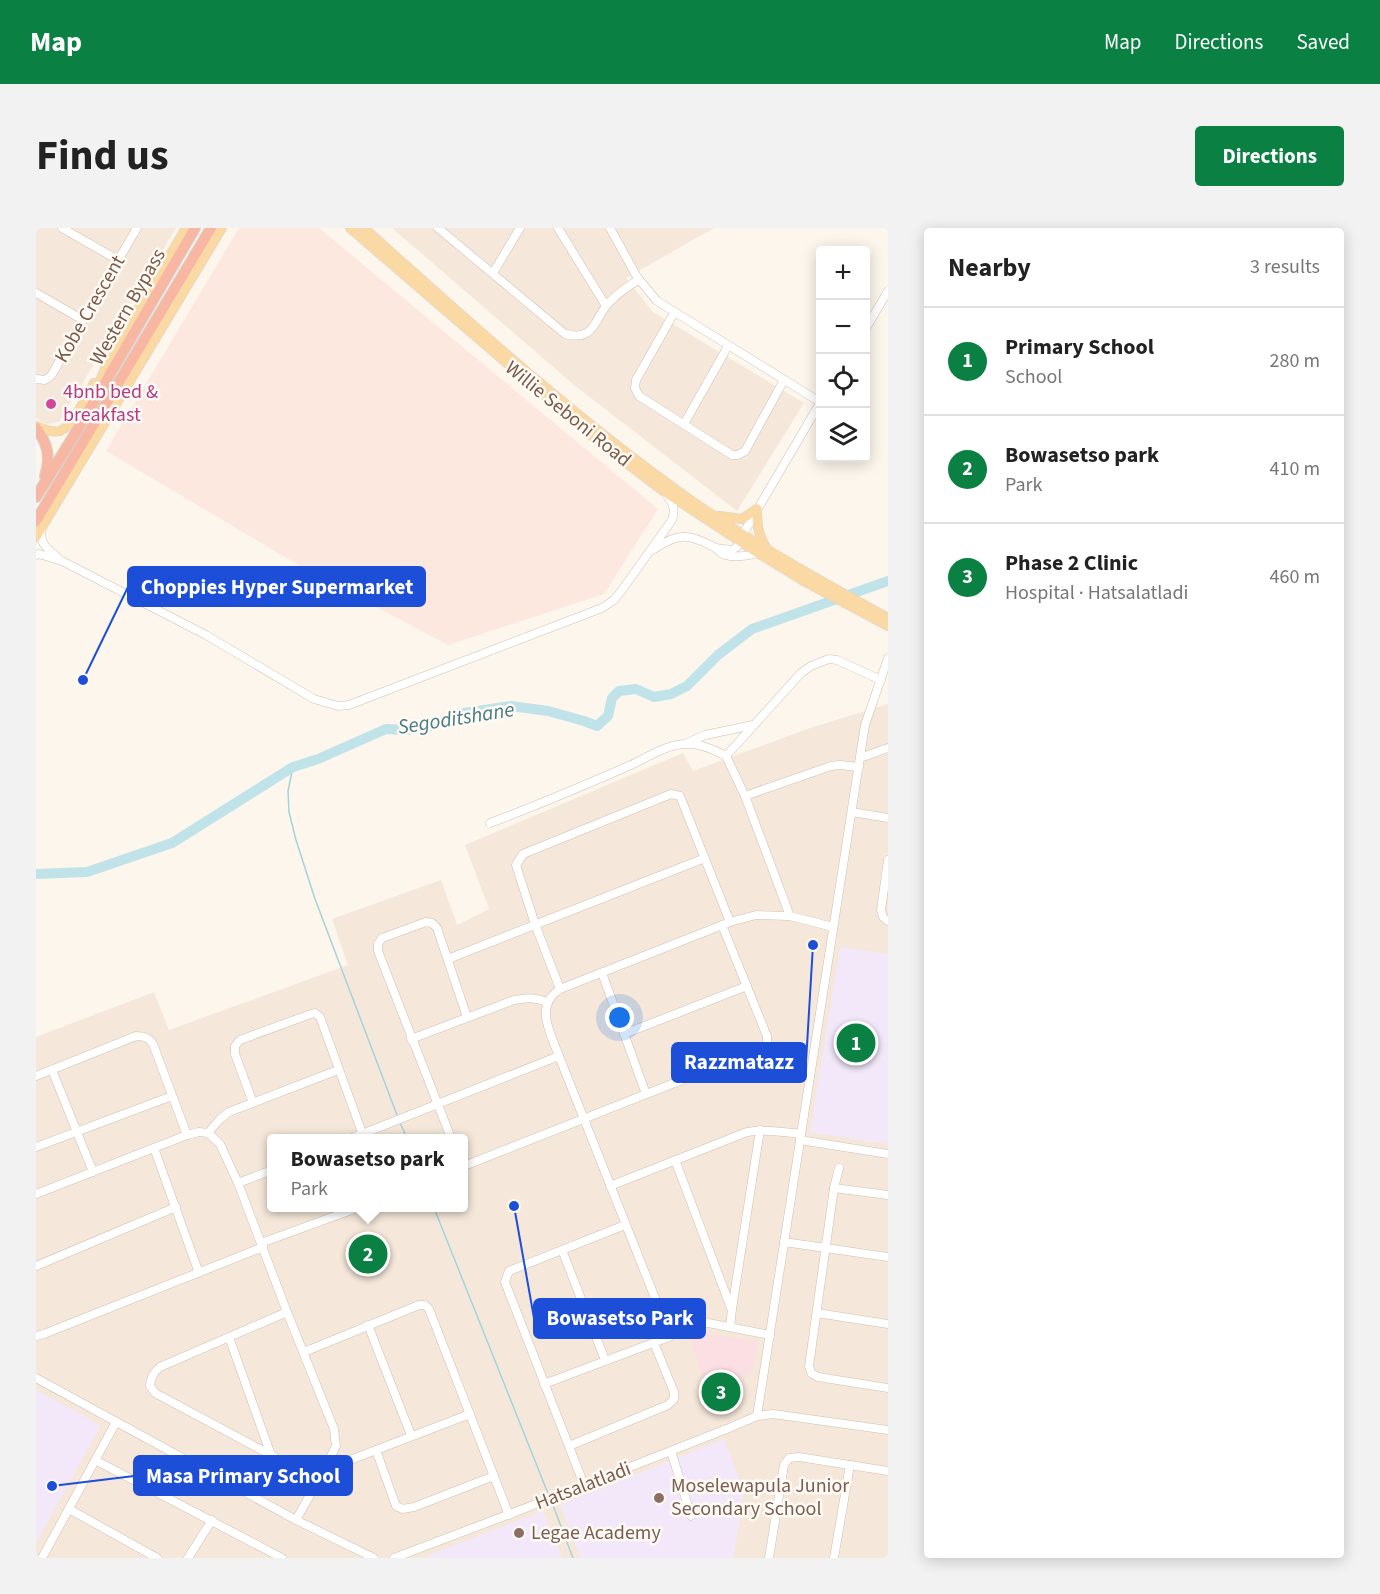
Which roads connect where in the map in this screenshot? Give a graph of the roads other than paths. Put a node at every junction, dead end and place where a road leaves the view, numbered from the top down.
1 (62, 228) edge
2 (137, 228) edge
3 (186, 228) edge
4 (195, 228) edge
5 (210, 228) edge
6 (222, 228) edge
7 (350, 228) edge
8 (364, 228) edge
9 (438, 228) edge
10 (520, 228) edge
11 (558, 228) edge
12 (610, 228) edge
13 (118, 260) junction
14 (493, 273) junction
15 (639, 279) junction
16 (888, 291) edge
17 (36, 294) edge
18 (606, 306) junction
19 (674, 313) junction
20 (82, 320) junction
21 (870, 321) edge
22 (728, 346) junction
23 (109, 358) junction
24 (36, 379) edge
25 (784, 380) junction
26 (816, 400) edge
27 (816, 408) edge
28 (86, 414) junction
29 (684, 424) junction
30 (36, 427) edge
31 (662, 490) junction
32 (39, 492) edge
33 (757, 509) junction
34 (711, 514) junction
35 (40, 522) edge
36 (36, 537) edge
37 (742, 538) junction
38 (715, 548) junction
39 (768, 551) junction
40 (758, 553) junction
41 (648, 554) junction
42 (36, 555) edge
43 (62, 561) junction
44 (804, 576) junction
45 (887, 624) edge
46 (888, 658) edge
47 (881, 680) junction
48 (754, 725) junction
49 (686, 744) junction
50 (888, 748) edge
51 (726, 756) junction
52 (859, 762) junction
53 (745, 796) junction
54 (852, 812) junction
55 (888, 818) edge
56 (490, 823) dead end
57 (705, 858) junction
58 (888, 860) edge
59 (790, 916) junction
60 (888, 921) edge
61 (726, 923) junction
62 (535, 924) junction
63 (833, 927) junction
64 (448, 958) junction
65 (602, 972) junction
66 (747, 986) junction
67 (560, 988) junction
68 (547, 1002) junction
69 (467, 1017) junction
70 (624, 1034) junction
71 (411, 1039) junction
72 (559, 1056) junction
73 (52, 1070) junction
74 (338, 1070) junction
75 (36, 1076) edge
76 (645, 1094) junction
77 (172, 1096) junction
78 (253, 1103) junction
79 (438, 1105) junction
80 (584, 1119) junction
81 (760, 1130) junction
82 (76, 1132) junction
83 (208, 1133) junction
84 (363, 1134) edge
85 (368, 1134) edge
86 (449, 1134) edge
87 (187, 1135) junction
88 (801, 1137) junction
89 (36, 1147) edge
90 (154, 1148) junction
91 (888, 1154) edge
92 (675, 1160) junction
93 (468, 1164) edge
94 (839, 1168) dead end
95 (93, 1172) junction
96 (267, 1172) edge
97 (238, 1183) junction
98 (610, 1186) junction
99 (834, 1188) junction
100 (36, 1194) edge
101 (888, 1195) edge
102 (176, 1207) junction
103 (347, 1212) edge
104 (625, 1225) junction
105 (784, 1242) junction
106 (262, 1245) junction
107 (826, 1247) junction
108 (562, 1250) junction
109 (888, 1257) edge
110 (36, 1266) edge
111 (200, 1273) junction
112 (732, 1309) junction
113 (287, 1312) junction
114 (817, 1313) junction
115 (680, 1317) junction
116 (888, 1324) edge
117 (368, 1325) junction
118 (730, 1327) junction
119 (770, 1335) junction
120 (36, 1336) edge
121 (229, 1337) junction
122 (654, 1343) junction
123 (304, 1352) junction
124 (605, 1360) junction
125 (36, 1378) edge
126 (544, 1384) junction
127 (888, 1388) edge
128 (470, 1414) junction
129 (757, 1416) junction
130 (116, 1422) junction
131 (888, 1430) edge
132 (411, 1435) junction
133 (569, 1446) junction
134 (376, 1450) junction
135 (671, 1451) junction
136 (271, 1455) junction
137 (95, 1460) junction
138 (850, 1466) junction
139 (324, 1470) junction
140 (888, 1471) edge
141 (494, 1476) junction
142 (316, 1483) junction
143 (584, 1485) junction
144 (69, 1509) junction
145 (509, 1515) junction
146 (692, 1516) dead end
147 (212, 1520) junction
148 (296, 1520) junction
149 (266, 1554) edge
150 (42, 1558) edge
151 (157, 1558) edge
152 (188, 1558) edge
153 (282, 1558) edge
154 (374, 1558) edge
155 (394, 1558) edge
156 (769, 1558) edge
157 (834, 1558) edge

1 - 13 street
2 - 13 street, Kobe Crescent
3 - 23 main road
4 - 28 highway, Western Bypass
5 - 35 highway, Western Bypass
6 - 35 main road
7 - 31 main road, Willie Seboni Road
8 - 34 main road, Willie Seboni Road
9 - 14 street
10 - 14 street
11 - 18 street
12 - 15 street
13 - 20 street, Kobe Crescent
14 - 18 street
15 - 18 street
15 - 19 street
16 - 21 street
17 - 20 street
19 - 22 street
19 - 29 street
20 - 24 street, Kobe Crescent
22 - 25 street
22 - 29 street
23 - 28 main road
23 - 30 main road
25 - 26 street
25 - 29 street
27 - 33 street
28 - 32 highway, Western Bypass
30 - 32 highway
31 - 37 main road, Willie Seboni Road
31 - 41 street
33 - 34 main road
33 - 37 street
33 - 39 main road
34 - 37 main road, Willie Seboni Road
35 - 36 main road
35 - 43 street
37 - 38 street
37 - 39 main road, Willie Seboni Road
37 - 40 main road, Willie Seboni Road
38 - 40 street
38 - 41 street
39 - 44 main road, Willie Seboni Road
40 - 44 main road, Willie Seboni Road
41 - 43 street
42 - 43 street
44 - 45 main road
46 - 47 street
47 - 48 street
47 - 52 street
48 - 49 street
48 - 51 street
49 - 51 street
49 - 56 street
50 - 52 street
51 - 53 street
52 - 53 street
52 - 54 street
53 - 59 street
54 - 55 street
54 - 63 street
57 - 61 street
57 - 62 street
57 - 62 street
58 - 60 street
59 - 61 street
59 - 63 street
61 - 65 street
61 - 66 street
62 - 64 street
62 - 67 street
63 - 88 street
64 - 69 street
64 - 71 street
65 - 67 street
65 - 70 street
66 - 70 street
66 - 76 street
67 - 68 street
68 - 69 street
68 - 72 street
69 - 71 street
70 - 76 street
71 - 79 street
72 - 79 street
72 - 80 street
73 - 75 street
73 - 77 street
73 - 82 street
74 - 78 street
74 - 78 street
74 - 84 street
76 - 80 street
77 - 82 street
77 - 87 street
78 - 83 street
79 - 85 street
79 - 86 street
80 - 93 street
80 - 98 street
81 - 88 street
81 - 92 street
81 - 112 street
82 - 89 street
82 - 95 street
83 - 87 street
83 - 97 street
87 - 90 street
88 - 91 street
88 - 105 street
90 - 95 street
90 - 102 street
92 - 98 street
92 - 112 street
94 - 99 street
95 - 100 street
96 - 97 street
97 - 106 street
98 - 104 street
99 - 101 street
99 - 107 street
102 - 110 street
102 - 111 street
103 - 106 street
104 - 108 street
104 - 115 street
105 - 107 street
105 - 119 street
106 - 111 street
106 - 113 street
107 - 109 street
107 - 114 street
108 - 124 street
108 - 126 street
111 - 120 street
112 - 118 street
113 - 121 street
113 - 123 street
114 - 116 street
114 - 127 street
115 - 118 street
115 - 122 street
117 - 123 street
117 - 128 street
117 - 132 street
118 - 119 street
119 - 129 street
121 - 136 street
121 - 136 street
122 - 124 street
122 - 133 street
123 - 139 street
124 - 126 street
125 - 130 street
126 - 133 street
128 - 132 street
128 - 141 street
129 - 131 street, Hatsalatladi
129 - 135 street, Hatsalatladi
130 - 137 street
130 - 148 street
132 - 134 street
133 - 143 street
134 - 139 street
134 - 141 street
135 - 143 street, Hatsalatladi
135 - 146 street
136 - 142 street
137 - 144 street
137 - 147 street
138 - 140 street
138 - 156 street
138 - 157 street
139 - 142 street
141 - 145 street
142 - 148 street
143 - 145 street, Hatsalatladi
144 - 150 street
144 - 151 street
145 - 155 street, Hatsalatladi
147 - 149 street
147 - 152 street
148 - 154 street
149 - 153 street

